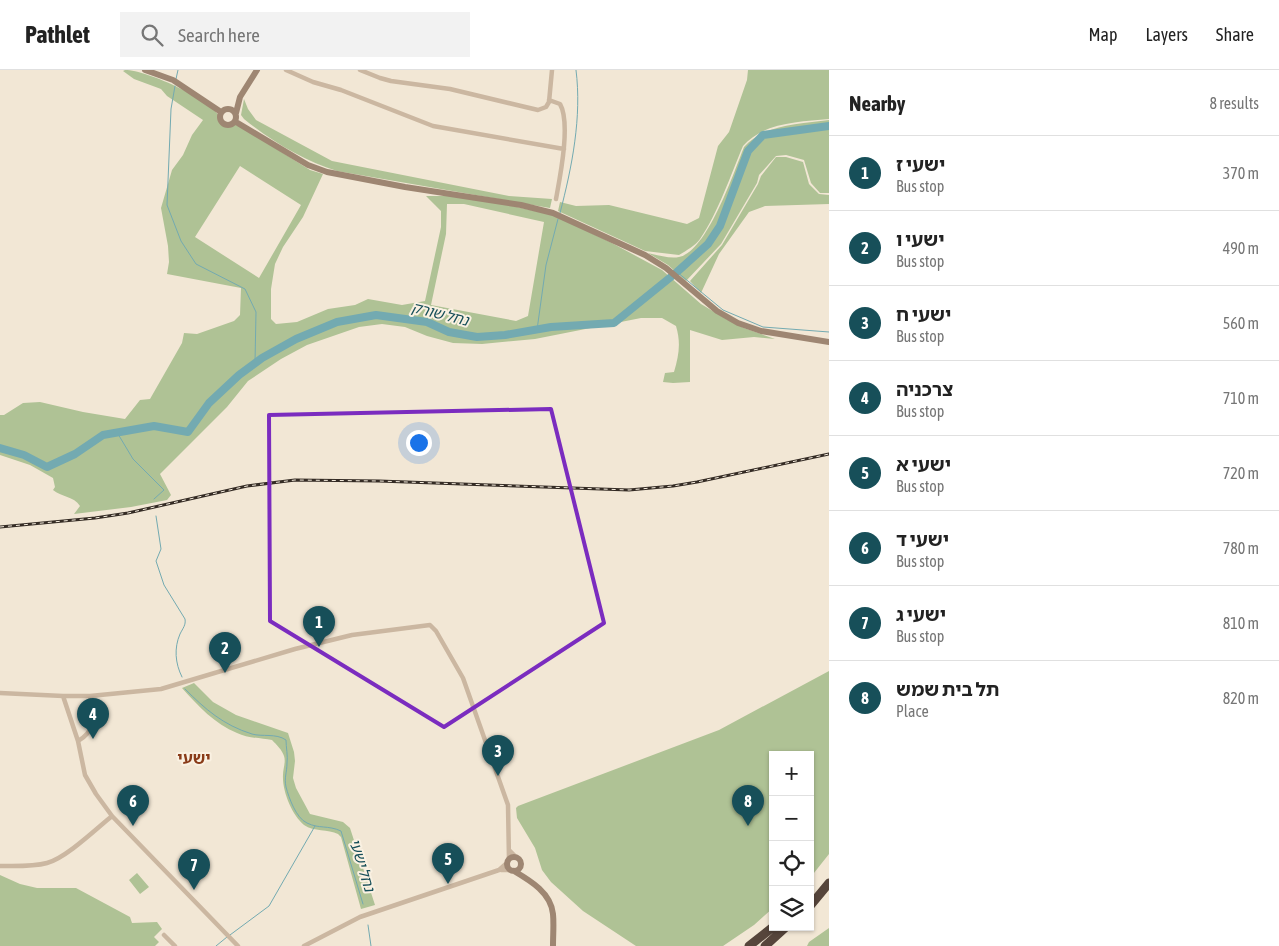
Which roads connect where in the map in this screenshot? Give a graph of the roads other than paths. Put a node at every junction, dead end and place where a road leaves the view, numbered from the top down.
1 (145, 70) edge
2 (257, 70) edge
3 (286, 70) edge
4 (360, 70) edge
5 (552, 70) edge
6 (240, 96) junction
7 (549, 100) junction
8 (224, 111) junction
9 (236, 113) junction
10 (236, 122) junction
11 (564, 148) junction
12 (556, 198) dead end
13 (829, 342) edge
14 (0, 693) edge
15 (63, 696) junction
16 (90, 696) junction
17 (78, 741) junction
18 (112, 816) junction
19 (508, 849) junction
20 (517, 858) junction
21 (508, 861) junction
22 (0, 866) edge
23 (521, 866) junction
24 (499, 870) junction
25 (512, 871) junction
26 (525, 877) junction
27 (829, 882) edge
28 (822, 891) junction
29 (814, 896) edge
30 (814, 901) edge
31 (774, 932) edge
32 (164, 935) dead end
33 (175, 946) edge
34 (238, 946) edge
35 (304, 946) edge
36 (554, 946) edge
37 (749, 946) edge
38 (766, 946) edge

1 - 8 main road
2 - 6 main road
3 - 11 street
4 - 7 street
5 - 7 street
6 - 8 main road
6 - 9 main road
7 - 11 street
8 - 9 main road
8 - 10 main road
9 - 10 main road
10 - 13 main road
11 - 12 street
14 - 15 street
15 - 16 street
15 - 17 street
16 - 17 street
16 - 19 street
17 - 18 street
18 - 22 street
18 - 34 street
19 - 20 street
19 - 21 street
20 - 21 main road
20 - 23 main road
21 - 24 street
21 - 25 main road
23 - 25 main road
23 - 26 main road
24 - 25 street
24 - 35 street
25 - 26 main road
26 - 36 main road
27 - 28 highway
28 - 29 highway
28 - 30 highway
31 - 37 highway
31 - 38 highway
32 - 33 street

